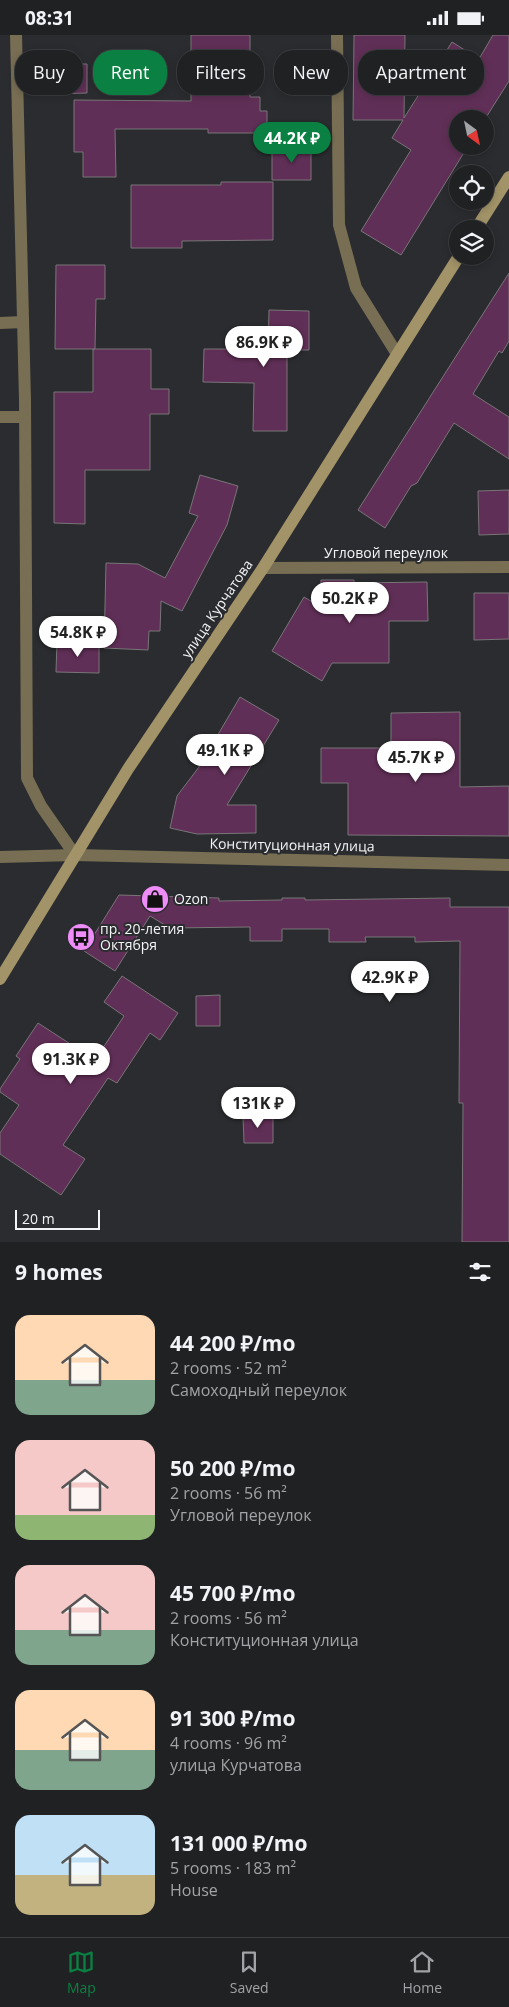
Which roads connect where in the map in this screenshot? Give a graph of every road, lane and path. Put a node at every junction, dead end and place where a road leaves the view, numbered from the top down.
1 (16, 35) edge
2 (337, 35) edge
3 (509, 177) edge
4 (482, 220) edge
5 (453, 265) edge
6 (23, 322) junction
7 (0, 323) edge
8 (397, 354) junction
9 (0, 417) edge
10 (25, 417) junction
11 (509, 567) edge
12 (263, 568) junction
13 (75, 855) junction
14 (0, 857) edge
15 (509, 865) edge
16 (0, 979) edge

1 - 6 street
2 - 8 street
3 - 4 street
5 - 8 street, улица Курчатова
6 - 7 street
6 - 10 street
8 - 12 street, улица Курчатова
9 - 10 street
10 - 13 street
11 - 12 street, Угловой переулок
12 - 13 street, улица Курчатова
13 - 14 street, Конституционная улица
13 - 15 street, Конституционная улица
13 - 16 street, улица Курчатова

